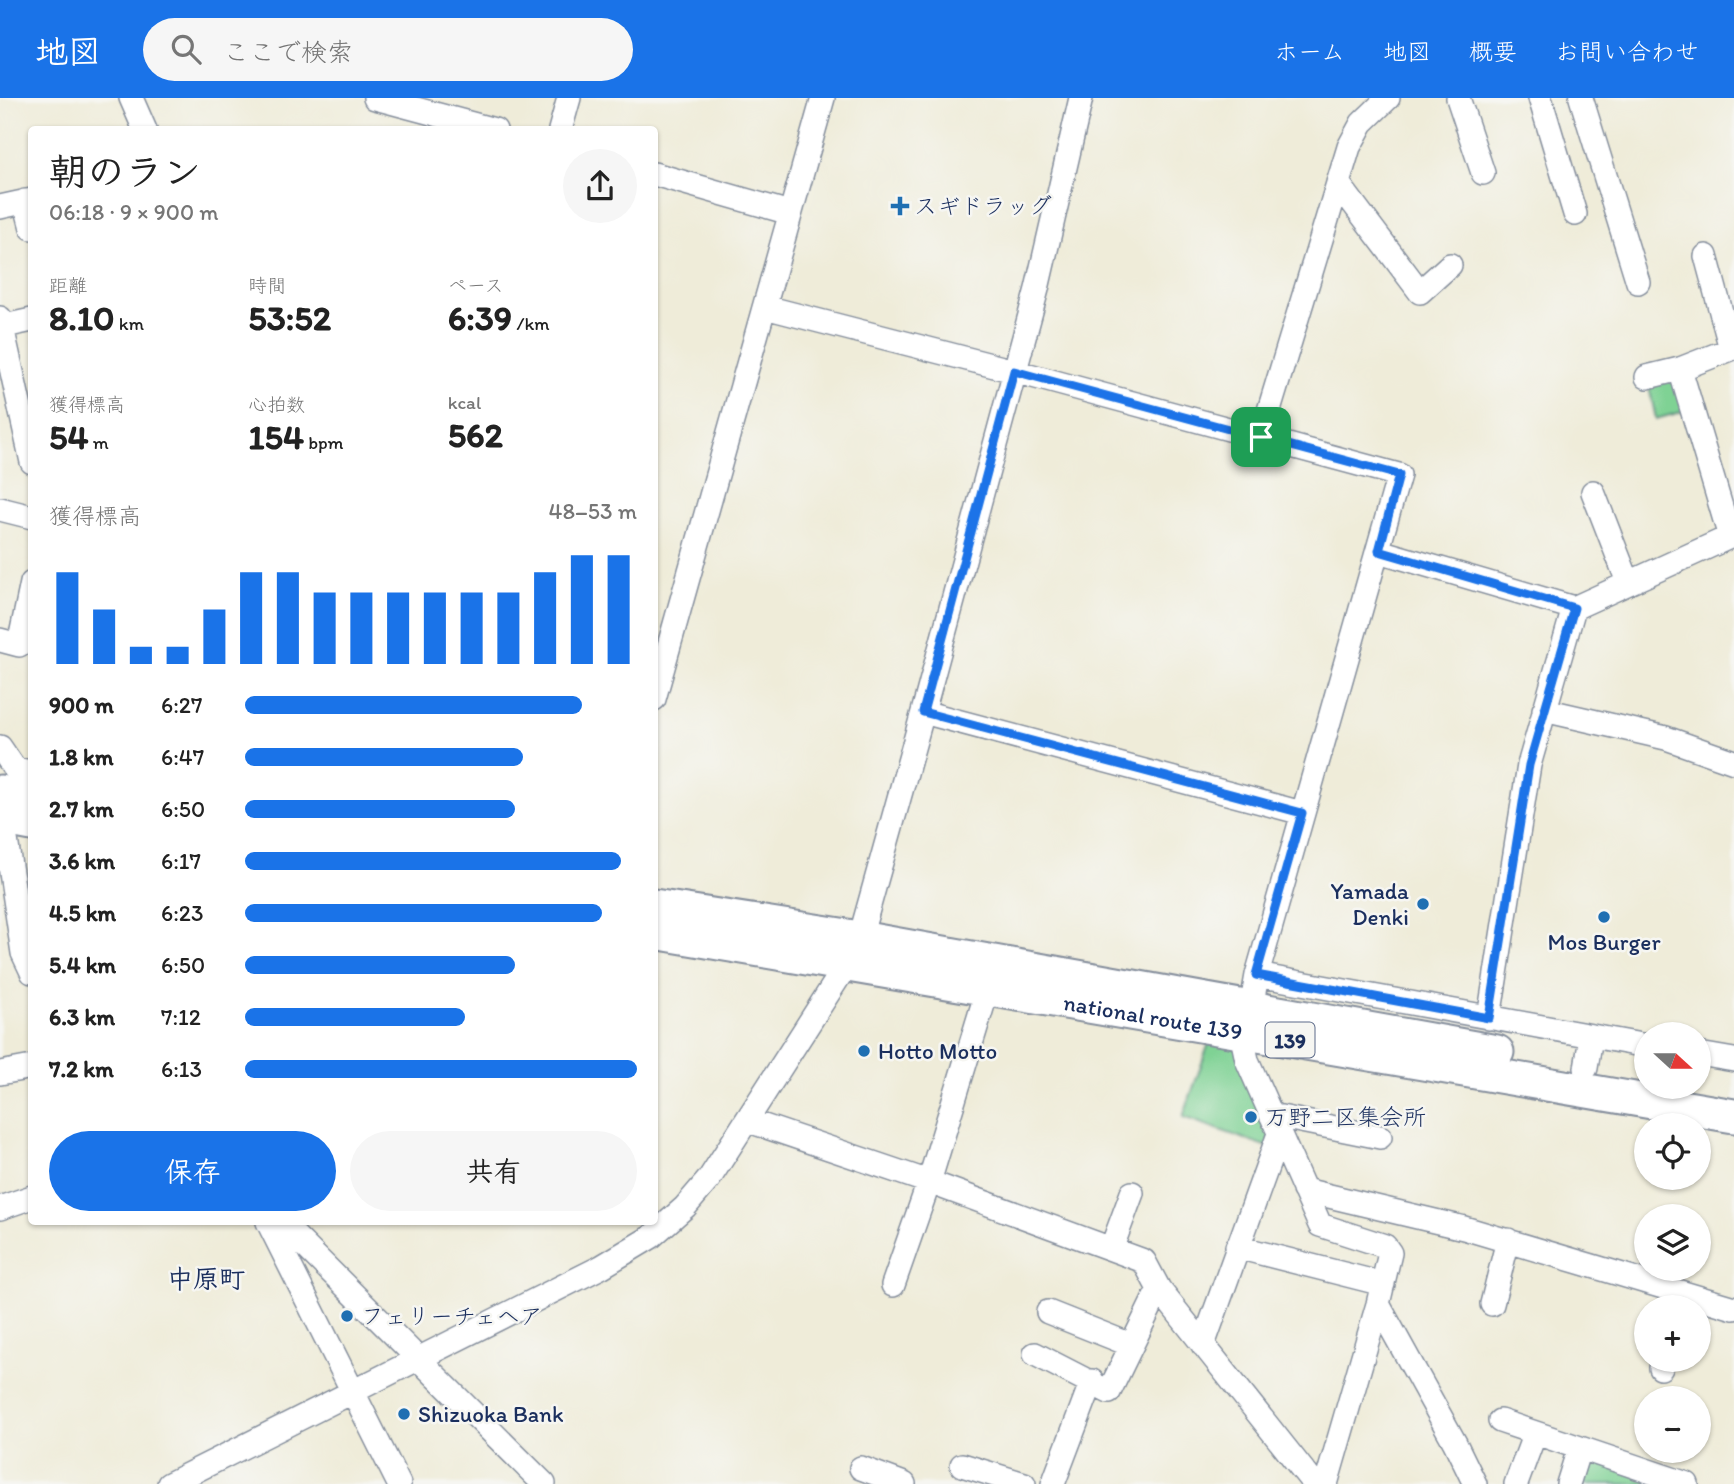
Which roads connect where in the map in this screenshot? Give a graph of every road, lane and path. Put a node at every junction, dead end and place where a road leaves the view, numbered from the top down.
1 (131, 98) edge
2 (375, 98) edge
3 (569, 98) edge
4 (823, 98) edge
5 (1081, 98) edge
6 (1388, 98) edge
7 (1458, 98) edge
8 (1471, 98) edge
9 (1480, 98) edge
10 (1540, 98) edge
11 (1581, 98) edge
12 (143, 126) edge
13 (480, 126) edge
14 (561, 126) edge
15 (1483, 173) dead end
16 (658, 175) edge
17 (1338, 183) junction
18 (28, 200) edge
19 (0, 207) edge
20 (790, 213) junction
21 (1575, 214) dead end
22 (1706, 256) dead end
23 (1450, 265) dead end
24 (1638, 282) dead end
25 (765, 307) junction
26 (28, 321) edge
27 (1, 324) edge
28 (1680, 369) junction
29 (1014, 371) junction
30 (1647, 376) dead end
31 (1261, 437) junction
32 (28, 444) edge
33 (1592, 492) dead end
34 (0, 509) edge
35 (28, 516) edge
36 (1732, 536) edge
37 (1379, 551) junction
38 (1628, 583) junction
39 (28, 602) edge
40 (1574, 608) junction
41 (0, 640) edge
42 (658, 685) edge
43 (1544, 710) junction
44 (923, 712) junction
45 (0, 747) edge
46 (1734, 762) edge
47 (28, 771) edge
48 (28, 800) edge
49 (8, 813) edge
50 (1302, 813) junction
51 (658, 907) edge
52 (658, 932) edge
53 (853, 951) junction
54 (28, 964) edge
55 (1256, 975) junction
56 (988, 988) junction
57 (1489, 1018) junction
58 (1246, 1020) junction
59 (1418, 1021) junction
60 (1634, 1047) edge
61 (1589, 1052) junction
62 (1712, 1056) edge
63 (1734, 1060) edge
64 (28, 1068) edge
65 (1634, 1072) edge
66 (0, 1073) edge
67 (1712, 1090) edge
68 (1734, 1094) edge
69 (1734, 1116) edge
70 (749, 1121) junction
71 (1275, 1125) junction
72 (1380, 1137) dead end
73 (929, 1182) junction
74 (1304, 1190) junction
75 (1132, 1193) dead end
76 (28, 1198) edge
77 (0, 1208) edge
78 (658, 1223) edge
79 (270, 1225) edge
80 (284, 1225) edge
81 (647, 1229) edge
82 (1508, 1240) junction
83 (1237, 1247) junction
84 (1112, 1248) junction
85 (893, 1285) dead end
86 (1158, 1289) junction
87 (1380, 1294) junction
88 (1668, 1295) edge
89 (1492, 1304) dead end
90 (1711, 1304) edge
91 (1734, 1308) edge
92 (1048, 1312) dead end
93 (1131, 1345) junction
94 (1203, 1345) junction
95 (1035, 1354) dead end
96 (420, 1359) junction
97 (1092, 1381) junction
98 (354, 1391) junction
99 (1500, 1421) dead end
100 (1535, 1433) junction
101 (1579, 1449) junction
102 (962, 1465) dead end
103 (861, 1468) dead end
104 (394, 1482) edge
105 (169, 1484) edge
106 (544, 1484) edge
107 (904, 1484) edge
108 (1024, 1484) edge
109 (1053, 1484) edge
110 (1314, 1484) edge
111 (1326, 1484) edge
112 (1475, 1484) edge
113 (1516, 1484) edge
114 (1568, 1484) edge
115 (1687, 1484) edge

1 - 12 street
2 - 13 street
3 - 14 street
4 - 20 street
5 - 29 street
6 - 17 street
7 - 15 street
8 - 9 street
10 - 21 street
11 - 24 street
16 - 20 street
17 - 23 street
17 - 31 street
18 - 19 street
20 - 25 street
22 - 28 street
25 - 29 street
25 - 42 street
26 - 27 street
27 - 32 street
28 - 30 street
28 - 36 street
29 - 31 street
29 - 44 street
31 - 37 street
33 - 38 street
34 - 35 street
36 - 38 street
37 - 40 street
37 - 50 street
38 - 40 street
39 - 41 street
40 - 43 street
43 - 46 street
43 - 57 street
44 - 50 street
44 - 53 street
45 - 47 street
48 - 49 highway
49 - 54 street
50 - 55 street
51 - 53 highway, national route 139 / 139
52 - 53 highway, national route 139 / 139
53 - 56 highway, national route 139 / 139
53 - 58 highway, national route 139 / 139
53 - 70 street
55 - 58 street
55 - 59 street
56 - 58 highway, national route 139 / 139
56 - 73 street
57 - 59 street
57 - 61 street
58 - 59 highway, national route 139 / 139
58 - 69 highway, national route 139 / 139
58 - 71 street
59 - 61 highway, national route 139 / 139
60 - 61 street
61 - 65 highway, national route 139 / 139
62 - 63 street
64 - 66 street
67 - 68 highway
70 - 73 street
70 - 78 street
71 - 72 street
71 - 74 street
71 - 83 street
73 - 84 street
73 - 85 street
74 - 82 street
74 - 87 street
75 - 84 street
76 - 77 street
79 - 98 street
80 - 96 street
81 - 96 street
82 - 88 street
82 - 89 street
83 - 87 street
83 - 94 street
84 - 86 street
86 - 93 street
86 - 94 street
87 - 111 street
87 - 112 street
90 - 91 street
92 - 93 street
93 - 97 street
94 - 110 street
95 - 97 street
96 - 98 street
96 - 106 street
97 - 109 street
98 - 104 street
98 - 105 street
99 - 100 street
100 - 101 street
100 - 113 street
101 - 114 street
101 - 115 street
102 - 108 street
103 - 107 street

